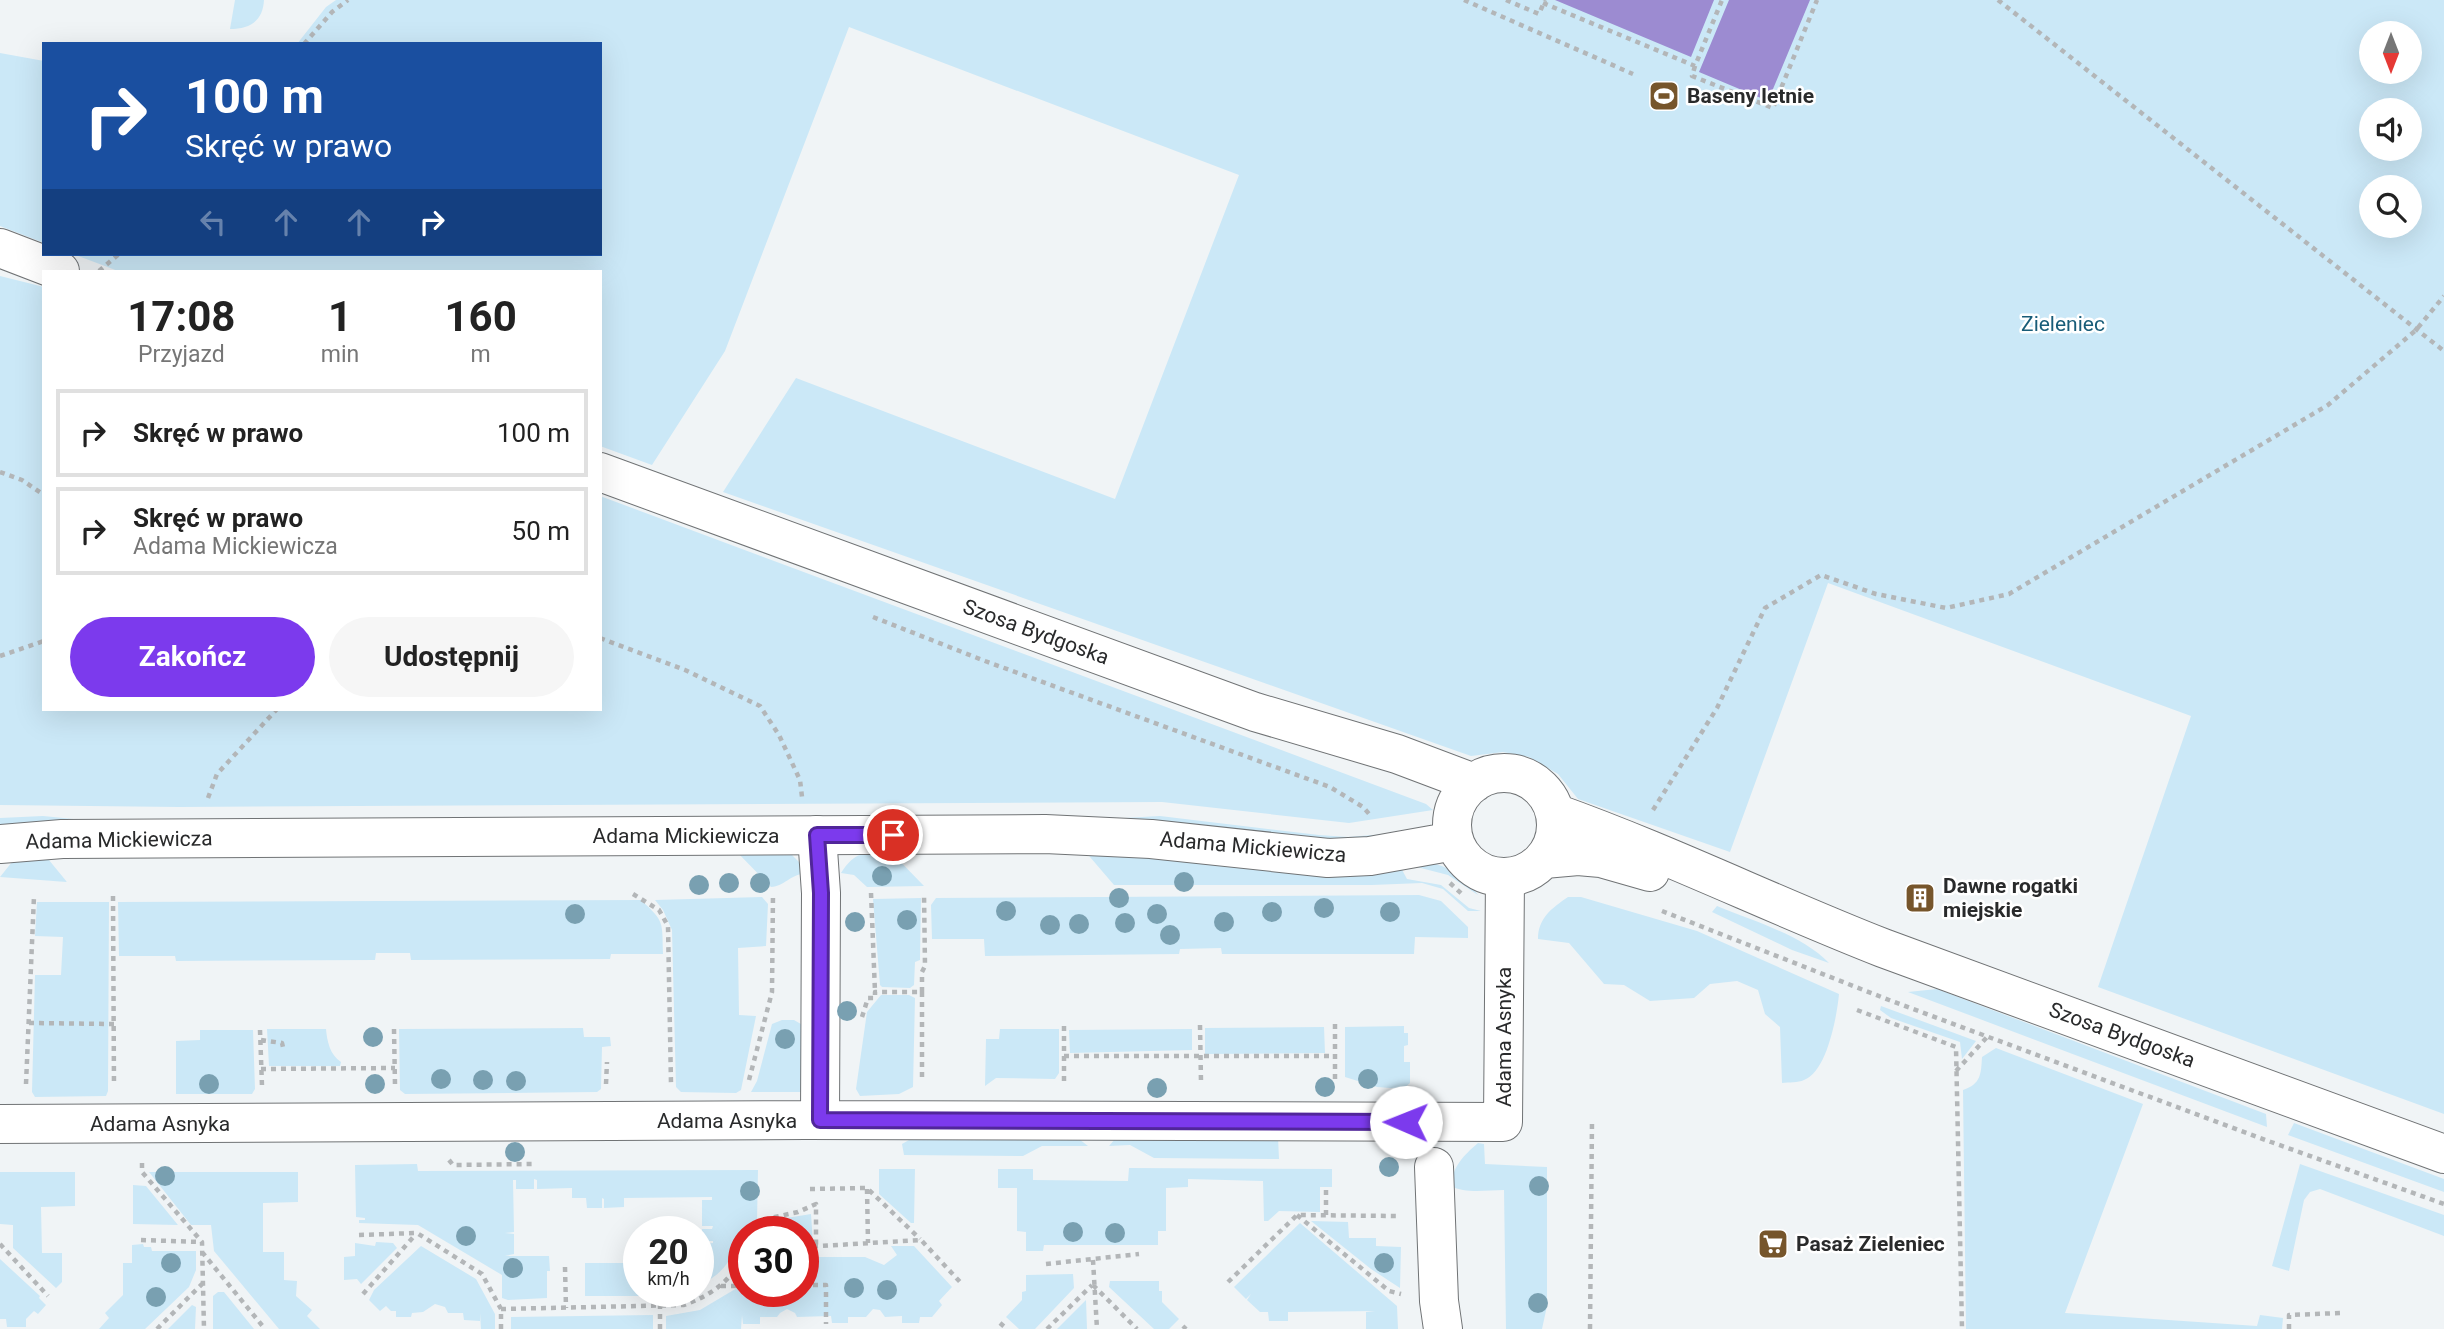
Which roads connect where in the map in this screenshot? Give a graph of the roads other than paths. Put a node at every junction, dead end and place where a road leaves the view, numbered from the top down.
1 (0, 248) edge
2 (57, 270) edge
3 (602, 473) edge
4 (1474, 783) junction
5 (1555, 813) junction
6 (810, 822) junction
7 (1454, 841) junction
8 (0, 844) edge
9 (1544, 859) junction
10 (1504, 877) junction
11 (1800, 916) junction
12 (820, 1120) junction
13 (0, 1124) edge
14 (2444, 1154) edge
15 (1434, 1167) dead end
16 (1441, 1315) edge

1 - 2 street
3 - 4 street, Szosa Bydgoska
4 - 5 street
4 - 7 street
5 - 9 street
5 - 11 street, Szosa Bydgoska
6 - 7 street, Adama Mickiewicza
6 - 8 street, Adama Mickiewicza
6 - 12 street
7 - 10 street
9 - 10 street
9 - 11 street, Szosa Bydgoska
10 - 12 street, Adama Asnyka
11 - 14 street, Szosa Bydgoska
12 - 13 street, Adama Asnyka
15 - 16 street

